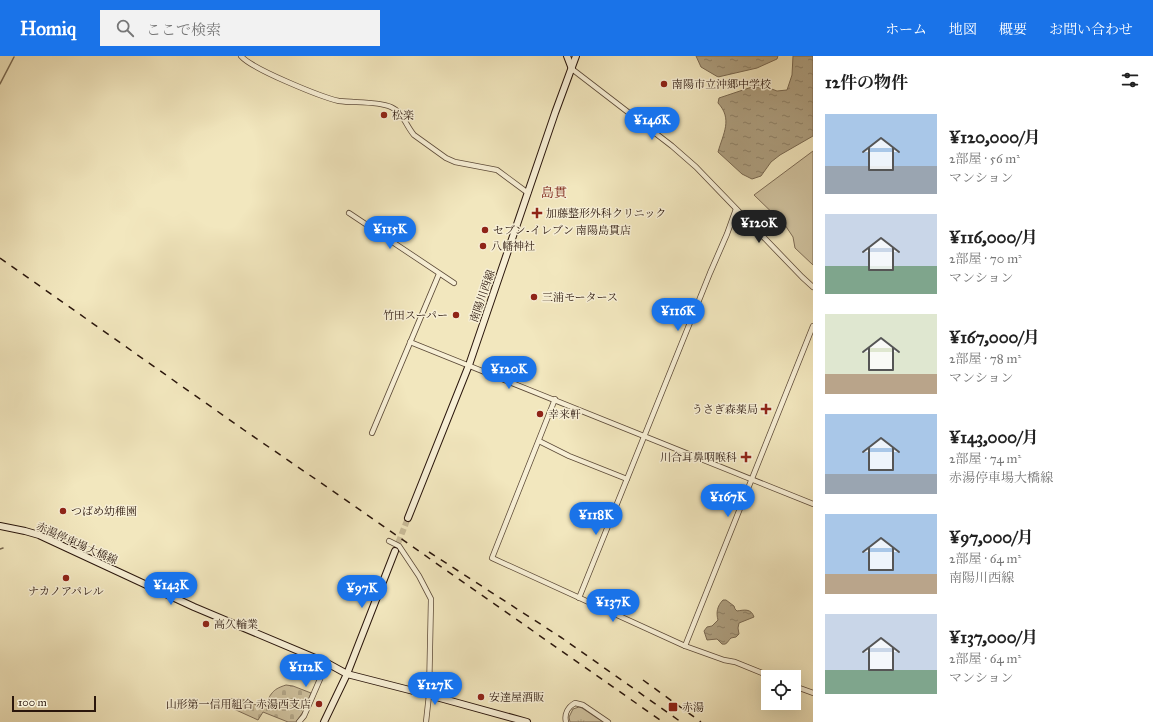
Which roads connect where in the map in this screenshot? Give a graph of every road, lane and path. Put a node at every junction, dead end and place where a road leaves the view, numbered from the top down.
1 (241, 56) edge
2 (567, 56) edge
3 (576, 56) edge
4 (572, 69) junction
5 (528, 193) junction
6 (736, 208) junction
7 (349, 213) dead end
8 (439, 274) junction
9 (454, 283) dead end
10 (813, 287) edge
11 (813, 326) edge
12 (410, 342) junction
13 (468, 365) junction
14 (555, 399) junction
15 (372, 433) dead end
16 (645, 436) junction
17 (539, 441) junction
18 (627, 479) junction
19 (752, 480) junction
20 (813, 504) edge
21 (408, 518) tunnel mouth
22 (0, 526) edge
23 (389, 541) dead end
24 (395, 551) tunnel mouth
25 (579, 598) junction
26 (685, 646) junction
27 (327, 663) junction
28 (761, 673) edge
29 (347, 674) junction
30 (801, 689) edge
31 (428, 694) junction
32 (813, 694) edge
33 (299, 722) edge
34 (324, 722) edge
35 (426, 722) edge
36 (527, 722) edge
37 (566, 722) edge
38 (608, 722) edge

1 - 5 street
2 - 4 main road
3 - 4 main road, 南陽川西線
4 - 5 main road, 南陽川西線
4 - 6 street
5 - 13 main road, 南陽川西線
6 - 10 street
6 - 16 street
7 - 8 street
8 - 9 street
8 - 12 street
11 - 19 street
12 - 13 street
12 - 15 street
13 - 14 street
13 - 21 main road, 南陽川西線
14 - 16 street
14 - 17 street
16 - 18 street
16 - 19 street
17 - 18 street
17 - 25 street
18 - 25 street
19 - 20 street
19 - 26 street
22 - 27 main road, 赤湯停車場大橋線
23 - 31 street
24 - 29 main road
25 - 26 street
26 - 28 street
27 - 29 main road, 赤湯停車場大橋線
27 - 33 street
29 - 31 main road, 赤湯停車場大橋線
29 - 34 main road
30 - 32 street
31 - 35 street
31 - 36 main road, 赤湯停車場大橋線
37 - 38 street

